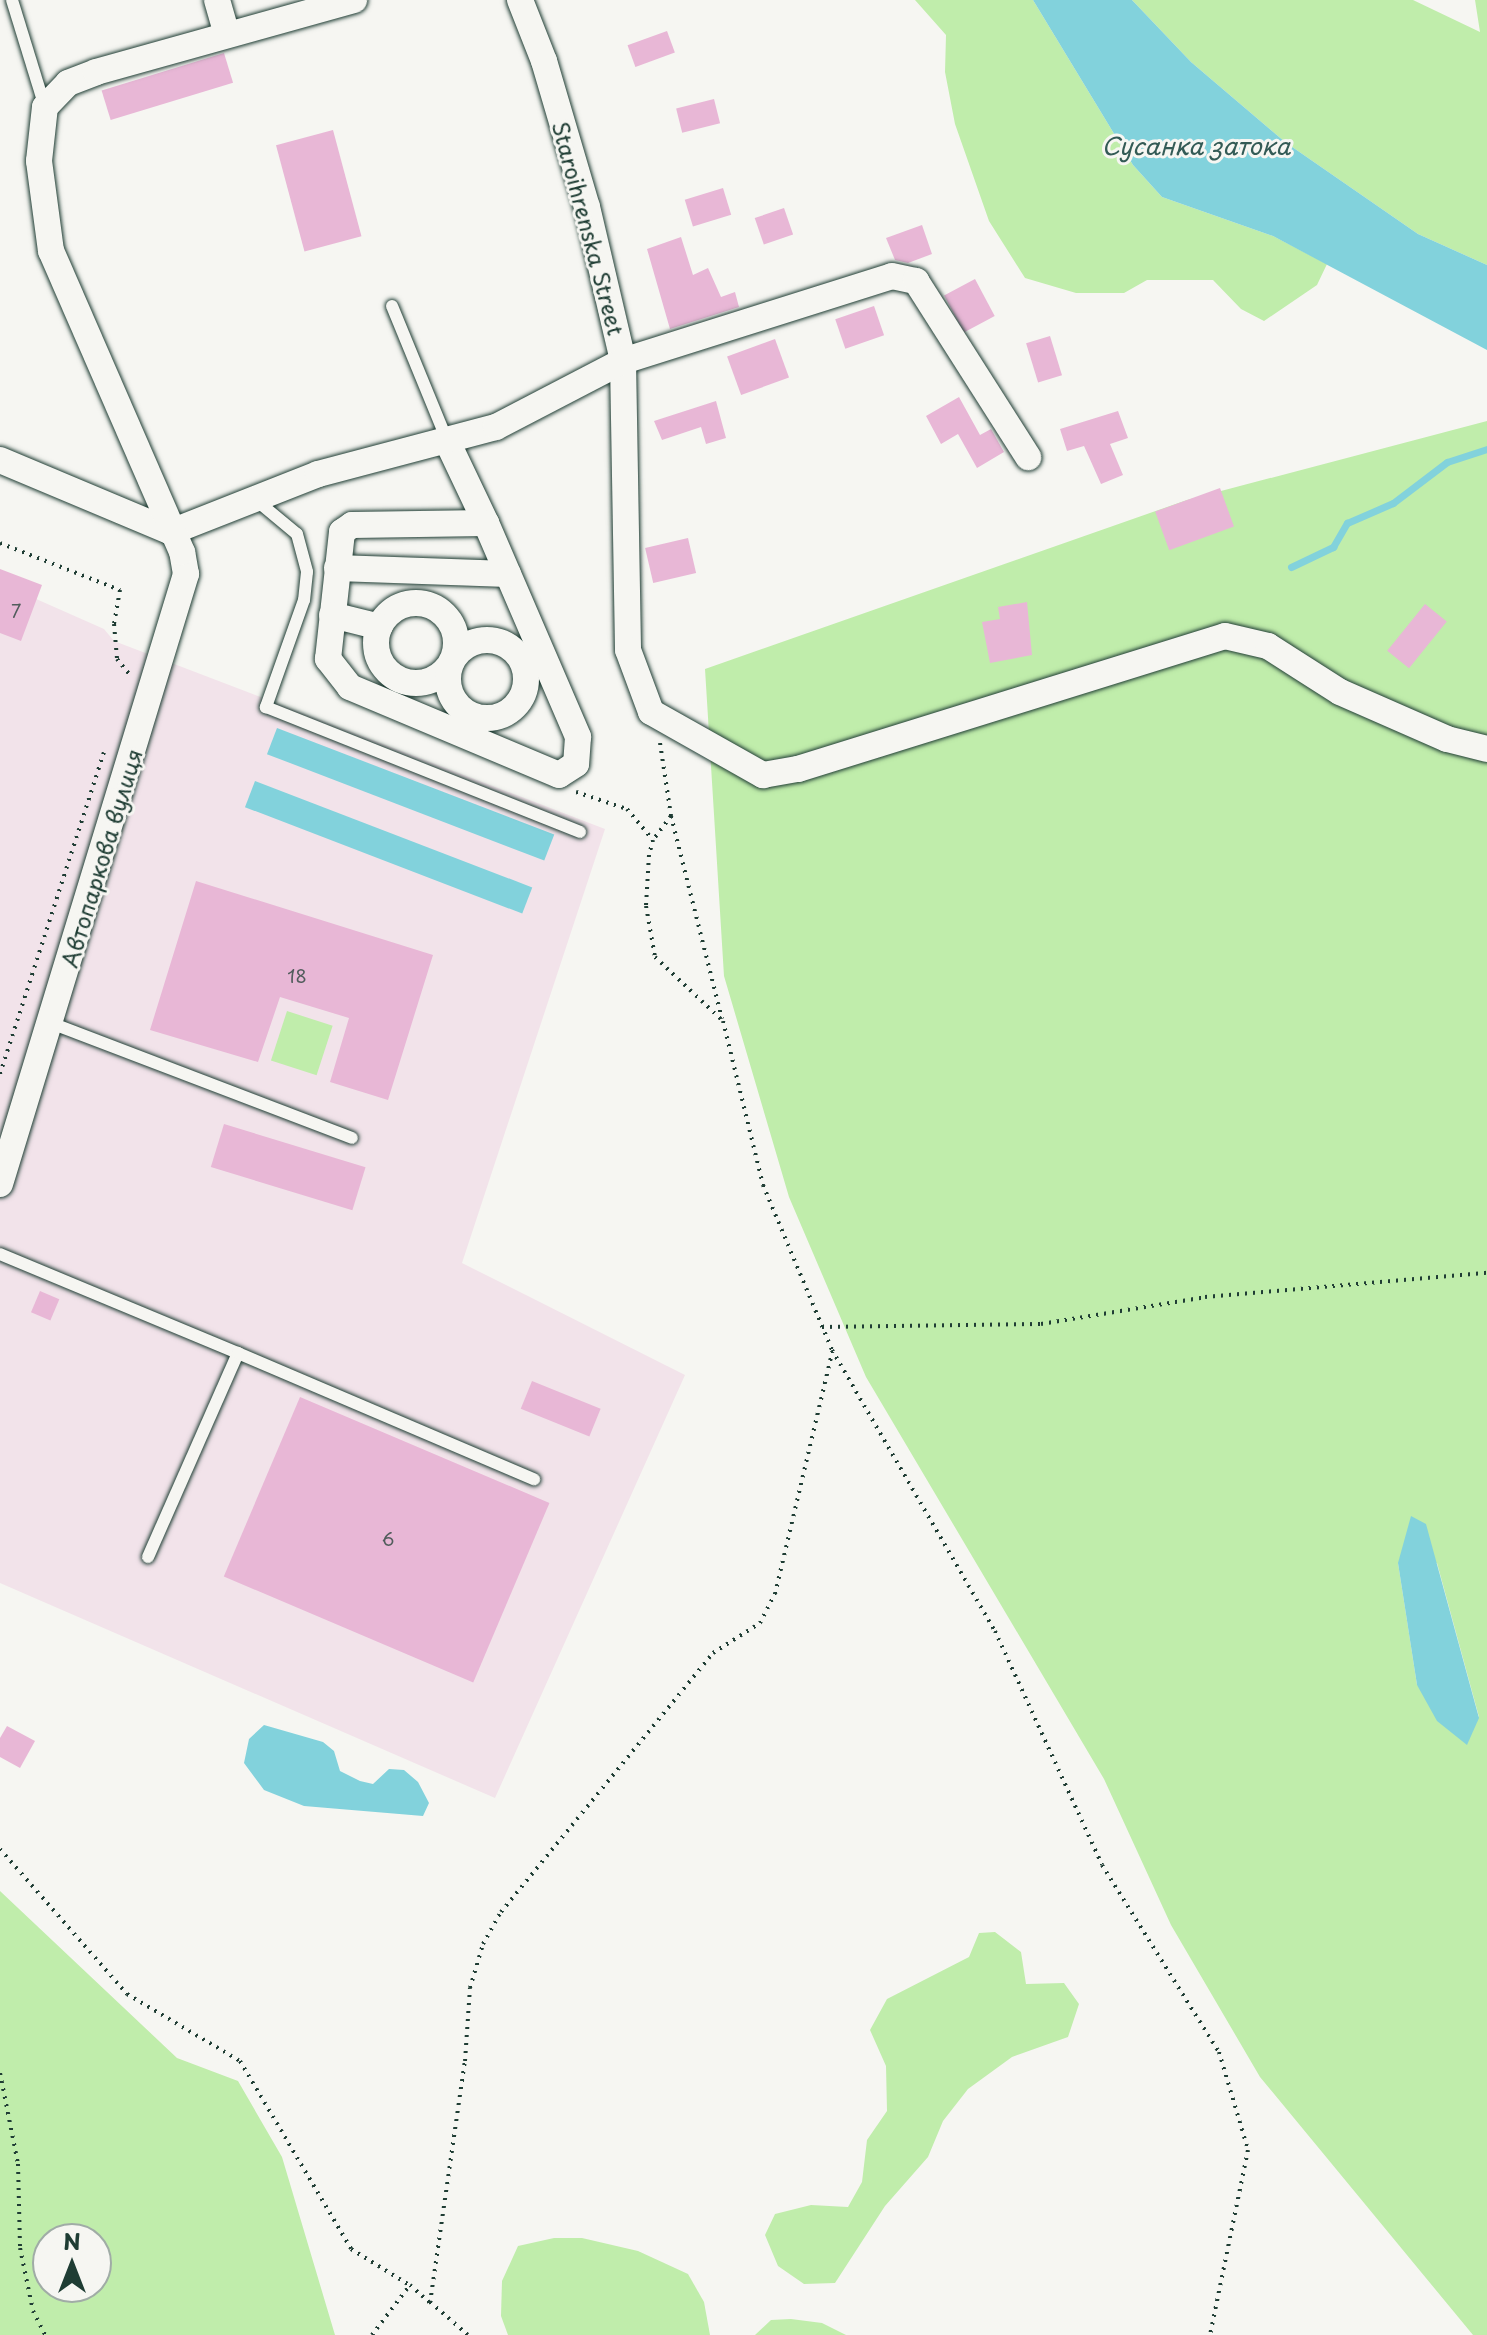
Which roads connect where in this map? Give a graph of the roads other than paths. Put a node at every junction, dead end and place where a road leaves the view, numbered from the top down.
1 (12, 0) edge
2 (217, 0) edge
3 (354, 0) edge
4 (520, 0) edge
5 (227, 35) junction
6 (45, 107) junction
7 (392, 306) dead end
8 (623, 361) junction
9 (448, 443) junction
10 (1028, 457) dead end
11 (0, 460) edge
12 (253, 498) junction
13 (486, 523) junction
14 (171, 532) junction
15 (337, 568) junction
16 (508, 574) junction
17 (332, 615) junction
18 (380, 627) junction
19 (1487, 749) edge
20 (580, 832) dead end
21 (51, 1023) junction
22 (352, 1138) dead end
23 (0, 1184) edge
24 (0, 1254) edge
25 (238, 1353) junction
26 (534, 1479) dead end
27 (148, 1557) dead end

1 - 6 lane
2 - 5 street
3 - 5 street
4 - 8 street, Staroihrenska Street
5 - 6 street
6 - 14 street, Автопаркова вулиця
7 - 9 lane
8 - 9 street
8 - 10 street
8 - 19 street, Staroihrenska Street
9 - 12 street
9 - 13 street
11 - 14 street
12 - 14 street
12 - 20 lane
13 - 15 street
13 - 16 street
14 - 21 street, Автопаркова вулиця
15 - 16 street
15 - 17 street
16 - 17 street
17 - 18 street
18 - 18 street
21 - 22 lane
21 - 23 street, Автопаркова вулиця
24 - 25 lane
25 - 26 lane
25 - 27 lane

